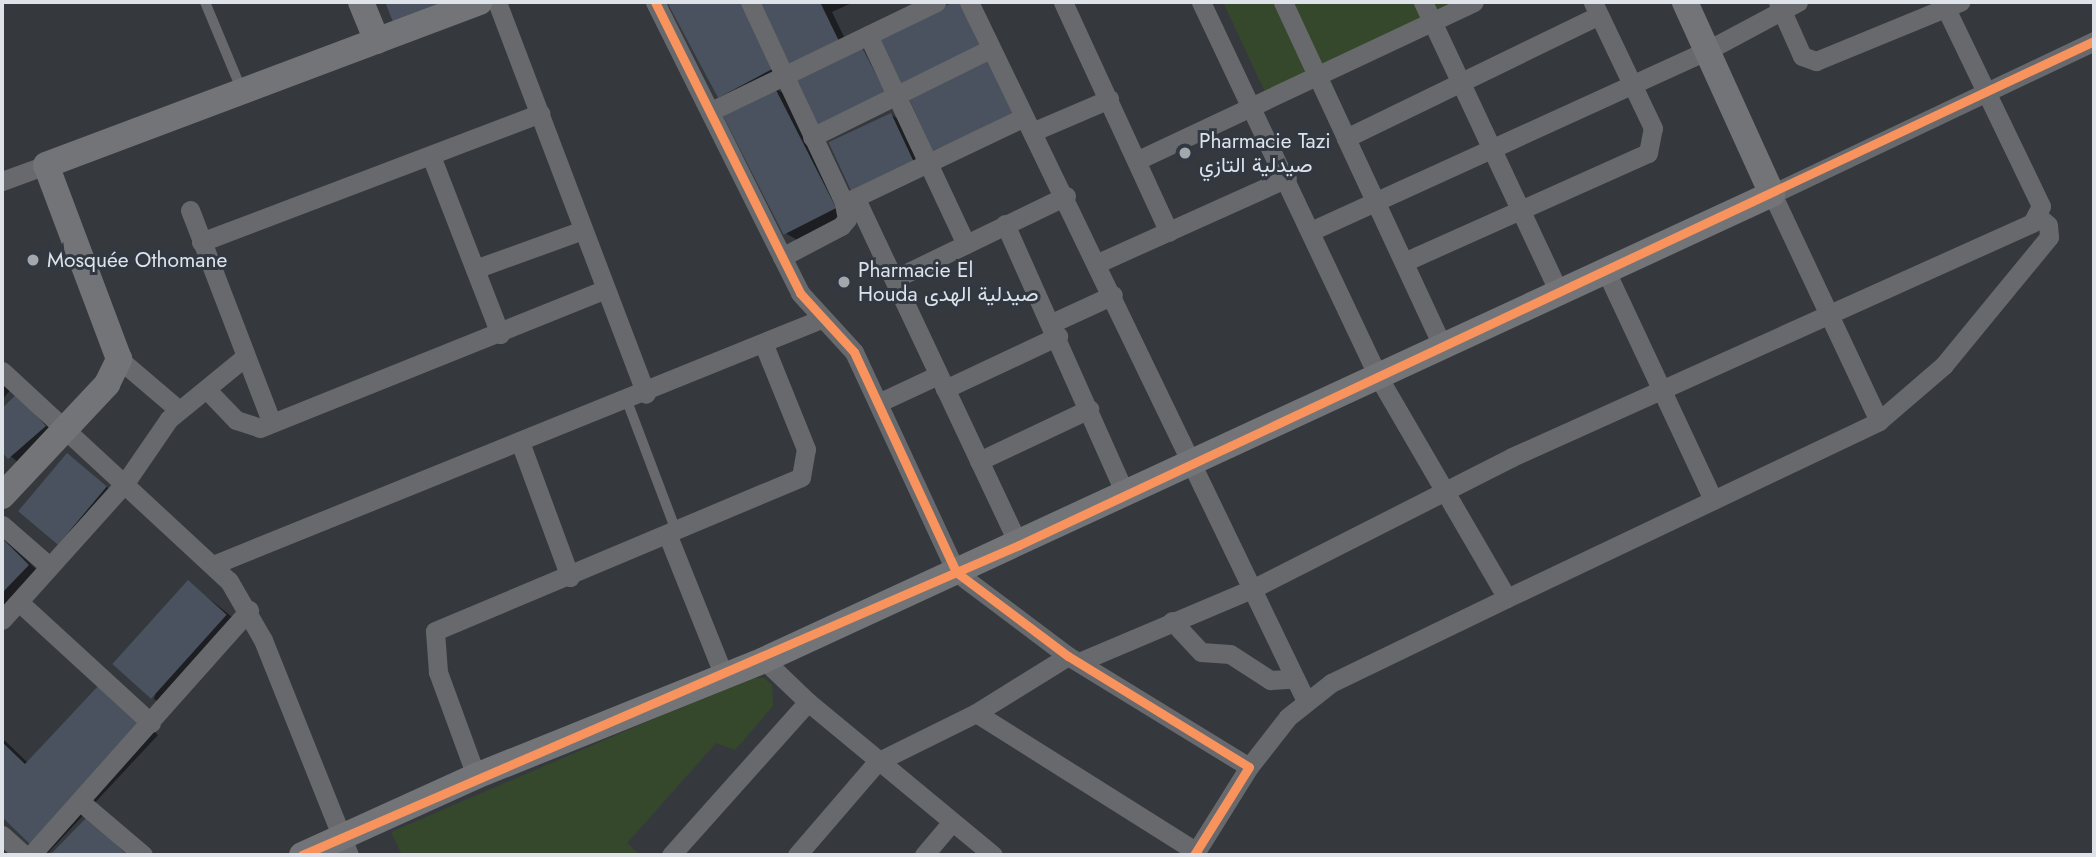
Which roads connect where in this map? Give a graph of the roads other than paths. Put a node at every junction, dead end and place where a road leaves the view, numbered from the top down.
1 (205, 2) edge
2 (361, 2) edge
3 (479, 2) edge
4 (497, 2) edge
5 (655, 2) edge
6 (750, 2) edge
7 (936, 2) edge
8 (969, 2) edge
9 (1063, 2) edge
10 (1201, 2) edge
11 (1283, 2) edge
12 (1423, 2) edge
13 (1474, 2) edge
14 (1685, 2) edge
15 (1786, 4) edge
16 (1949, 4) edge
17 (1596, 8) edge
18 (1433, 22) junction
19 (867, 35) junction
20 (377, 41) junction
21 (2094, 41) edge
22 (990, 49) junction
23 (1708, 50) junction
24 (782, 76) junction
25 (1318, 77) junction
26 (1632, 81) junction
27 (1464, 85) junction
28 (242, 92) junction
29 (1988, 93) junction
30 (896, 96) junction
31 (1109, 99) junction
32 (1254, 107) junction
33 (711, 111) junction
34 (540, 113) junction
35 (1028, 124) junction
36 (812, 137) junction
37 (1346, 138) junction
38 (1493, 147) junction
39 (431, 156) junction
40 (1138, 160) junction
41 (46, 165) junction
42 (927, 166) junction
43 (1287, 178) junction
44 (2, 181) edge
45 (1772, 194) junction
46 (1066, 196) junction
47 (850, 201) junction
48 (1375, 202) junction
49 (190, 210) dead end
50 (1520, 210) junction
51 (2039, 218) junction
52 (1005, 224) junction
53 (583, 230) junction
54 (1311, 231) junction
55 (1169, 232) junction
56 (201, 242) junction
57 (966, 244) junction
58 (782, 257) junction
59 (1098, 262) junction
60 (1404, 262) junction
61 (475, 269) junction
62 (1605, 269) junction
63 (894, 279) junction
64 (605, 289) junction
65 (1558, 290) junction
66 (1113, 295) junction
67 (1830, 317) junction
68 (821, 319) junction
69 (1055, 329) junction
70 (500, 334) junction
71 (1441, 344) junction
72 (764, 345) junction
73 (246, 356) junction
74 (119, 359) junction
75 (1376, 373) junction
76 (4, 379) edge
77 (941, 382) junction
78 (1660, 390) junction
79 (209, 392) junction
80 (646, 394) junction
81 (626, 401) junction
82 (878, 403) junction
83 (1089, 409) junction
84 (178, 410) junction
85 (271, 421) junction
86 (1879, 421) junction
87 (63, 428) junction
88 (520, 442) junction
89 (979, 461) junction
90 (1191, 462) junction
91 (125, 483) junction
92 (5, 487) edge
93 (1125, 493) junction
94 (1444, 493) junction
95 (1713, 500) junction
96 (2, 525) edge
97 (672, 534) junction
98 (1018, 545) junction
99 (213, 565) junction
100 (49, 566) junction
101 (956, 572) junction
102 (570, 577) junction
103 (1254, 588) junction
104 (1507, 598) junction
105 (19, 602) junction
106 (249, 610) junction
107 (2, 620) edge
108 (1172, 621) junction
109 (1073, 659) junction
110 (764, 660) junction
111 (724, 676) junction
112 (1292, 680) junction
113 (1306, 701) junction
114 (808, 702) junction
115 (976, 713) junction
116 (151, 723) junction
117 (877, 762) junction
118 (1248, 767) junction
119 (477, 776) junction
120 (82, 803) junction
121 (952, 822) junction
122 (2, 835) edge
123 (345, 846) edge
124 (1196, 854) edge
125 (24, 855) edge
126 (31, 855) edge
127 (143, 855) edge
128 (302, 855) edge
129 (671, 855) edge
130 (797, 855) edge
131 (924, 855) edge
132 (993, 855) edge

1 - 28 lane
2 - 20 street
3 - 20 street
4 - 34 street
5 - 33 street
6 - 24 street
7 - 19 street
8 - 22 street
9 - 31 street
10 - 32 street
11 - 25 street
12 - 18 street
13 - 18 street
14 - 23 street
15 - 16 street
15 - 23 street
16 - 29 street
17 - 26 street
17 - 27 street
18 - 25 street
18 - 27 street
19 - 24 street
19 - 30 street
20 - 28 street
21 - 29 street
22 - 30 street
22 - 35 street
23 - 26 street
23 - 45 street
24 - 33 street
24 - 36 street
25 - 32 street
25 - 37 street
26 - 38 street
26 - 50 street
27 - 37 street
27 - 38 street
28 - 41 street
29 - 45 street
29 - 51 street
30 - 36 street
30 - 42 street
31 - 35 street
31 - 40 street
32 - 40 street
32 - 43 street
33 - 58 street
34 - 39 street
34 - 53 street
35 - 42 street
35 - 46 street
36 - 47 street
37 - 48 street
38 - 48 street
38 - 50 street
39 - 56 street
39 - 61 street
40 - 55 street
41 - 44 street
41 - 74 street
42 - 47 street
42 - 57 street
43 - 54 street
43 - 55 street
45 - 62 street
45 - 67 street
46 - 52 street
46 - 59 street
47 - 58 street
47 - 63 street
48 - 54 street
48 - 60 street
49 - 56 street
50 - 60 street
50 - 65 street
51 - 67 street
51 - 86 street
52 - 57 street
52 - 69 street
53 - 61 street
53 - 64 street
54 - 75 street
55 - 59 street
56 - 73 street
57 - 63 street
58 - 68 street
59 - 66 street
60 - 71 street
61 - 70 street
62 - 65 street
62 - 78 street
63 - 77 street
64 - 70 street
64 - 80 street
65 - 71 street
66 - 69 street
66 - 90 street
67 - 78 street
67 - 86 street
68 - 72 street
68 - 82 street
69 - 77 street
69 - 83 street
70 - 85 street
71 - 75 street
72 - 80 street
72 - 97 street
73 - 79 street
73 - 85 street
74 - 84 street
74 - 87 street
75 - 90 street
75 - 94 street
76 - 87 street
77 - 82 street
77 - 89 street
78 - 94 street
78 - 95 street
79 - 84 street
79 - 85 street
80 - 81 street
81 - 88 street
81 - 97 lane
82 - 101 street
83 - 89 street
83 - 93 street
84 - 91 street
86 - 95 street
87 - 91 street
87 - 92 street
88 - 99 street
88 - 102 street
89 - 98 street
90 - 93 street
90 - 103 street
91 - 99 street
91 - 100 street
93 - 98 street
94 - 103 street
94 - 104 street
95 - 104 street
96 - 100 street
97 - 102 street
97 - 111 street
98 - 101 street
99 - 106 street
100 - 105 street
101 - 109 street
101 - 110 street
102 - 119 street
103 - 108 street
103 - 112 street
104 - 113 street
105 - 107 street
105 - 116 street
106 - 116 street
106 - 123 street
108 - 109 street
108 - 112 street
109 - 115 street
109 - 118 street
110 - 111 street
110 - 114 street
111 - 119 street
112 - 113 street
113 - 118 street
114 - 117 street
114 - 129 street
115 - 117 street
115 - 124 street
116 - 120 street
117 - 121 street
117 - 130 street
118 - 124 street
119 - 123 street
120 - 126 street
120 - 127 street
121 - 131 street
121 - 132 street
122 - 125 street
123 - 128 street

